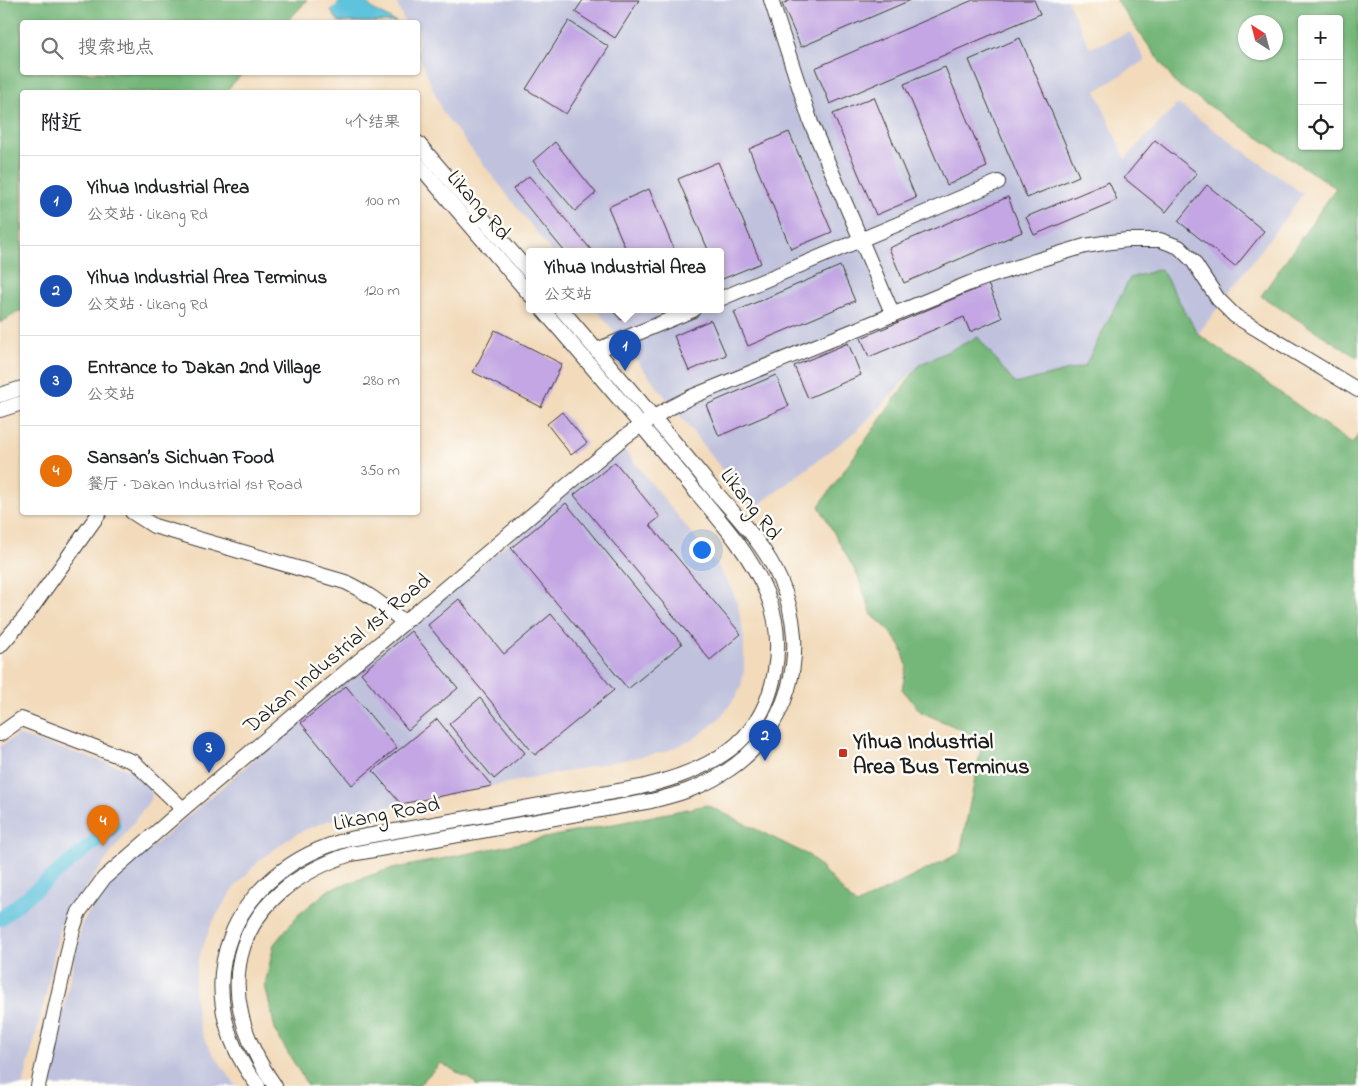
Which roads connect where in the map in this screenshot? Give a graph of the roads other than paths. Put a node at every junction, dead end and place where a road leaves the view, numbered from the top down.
1 (771, 0) edge
2 (420, 145) edge
3 (420, 166) edge
4 (998, 182) dead end
5 (861, 240) junction
6 (526, 268) edge
7 (526, 290) edge
8 (724, 297) edge
9 (546, 313) edge
10 (565, 313) edge
11 (686, 313) edge
12 (892, 315) junction
13 (597, 350) junction
14 (20, 389) edge
15 (1358, 390) edge
16 (0, 395) edge
17 (20, 404) edge
18 (0, 410) edge
19 (653, 416) junction
20 (641, 424) junction
21 (98, 515) edge
22 (137, 515) edge
23 (404, 622) junction
24 (0, 646) edge
25 (0, 734) edge
26 (183, 809) junction
27 (38, 1086) edge
28 (258, 1086) edge
29 (275, 1086) edge

1 - 5 street
2 - 6 street, Likang Rd
3 - 7 street, Likang Rd
4 - 5 street
5 - 8 street
5 - 12 street
9 - 20 street, Likang Rd
10 - 13 street, Likang Rd
11 - 13 street
12 - 15 street, Dakan Industrial 1st Road
12 - 19 street, Dakan Industrial 1st Road
13 - 19 street, Likang Rd
14 - 16 street
17 - 18 street
19 - 20 street, Dakan Industrial 1st Road
19 - 29 street, Likang Rd
20 - 23 street, Dakan Industrial 1st Road
20 - 28 street, Likang Rd
21 - 24 street
22 - 23 street
23 - 26 street, Dakan Industrial 1st Road
25 - 26 street
26 - 27 street, Dakan Industrial 1st Road

